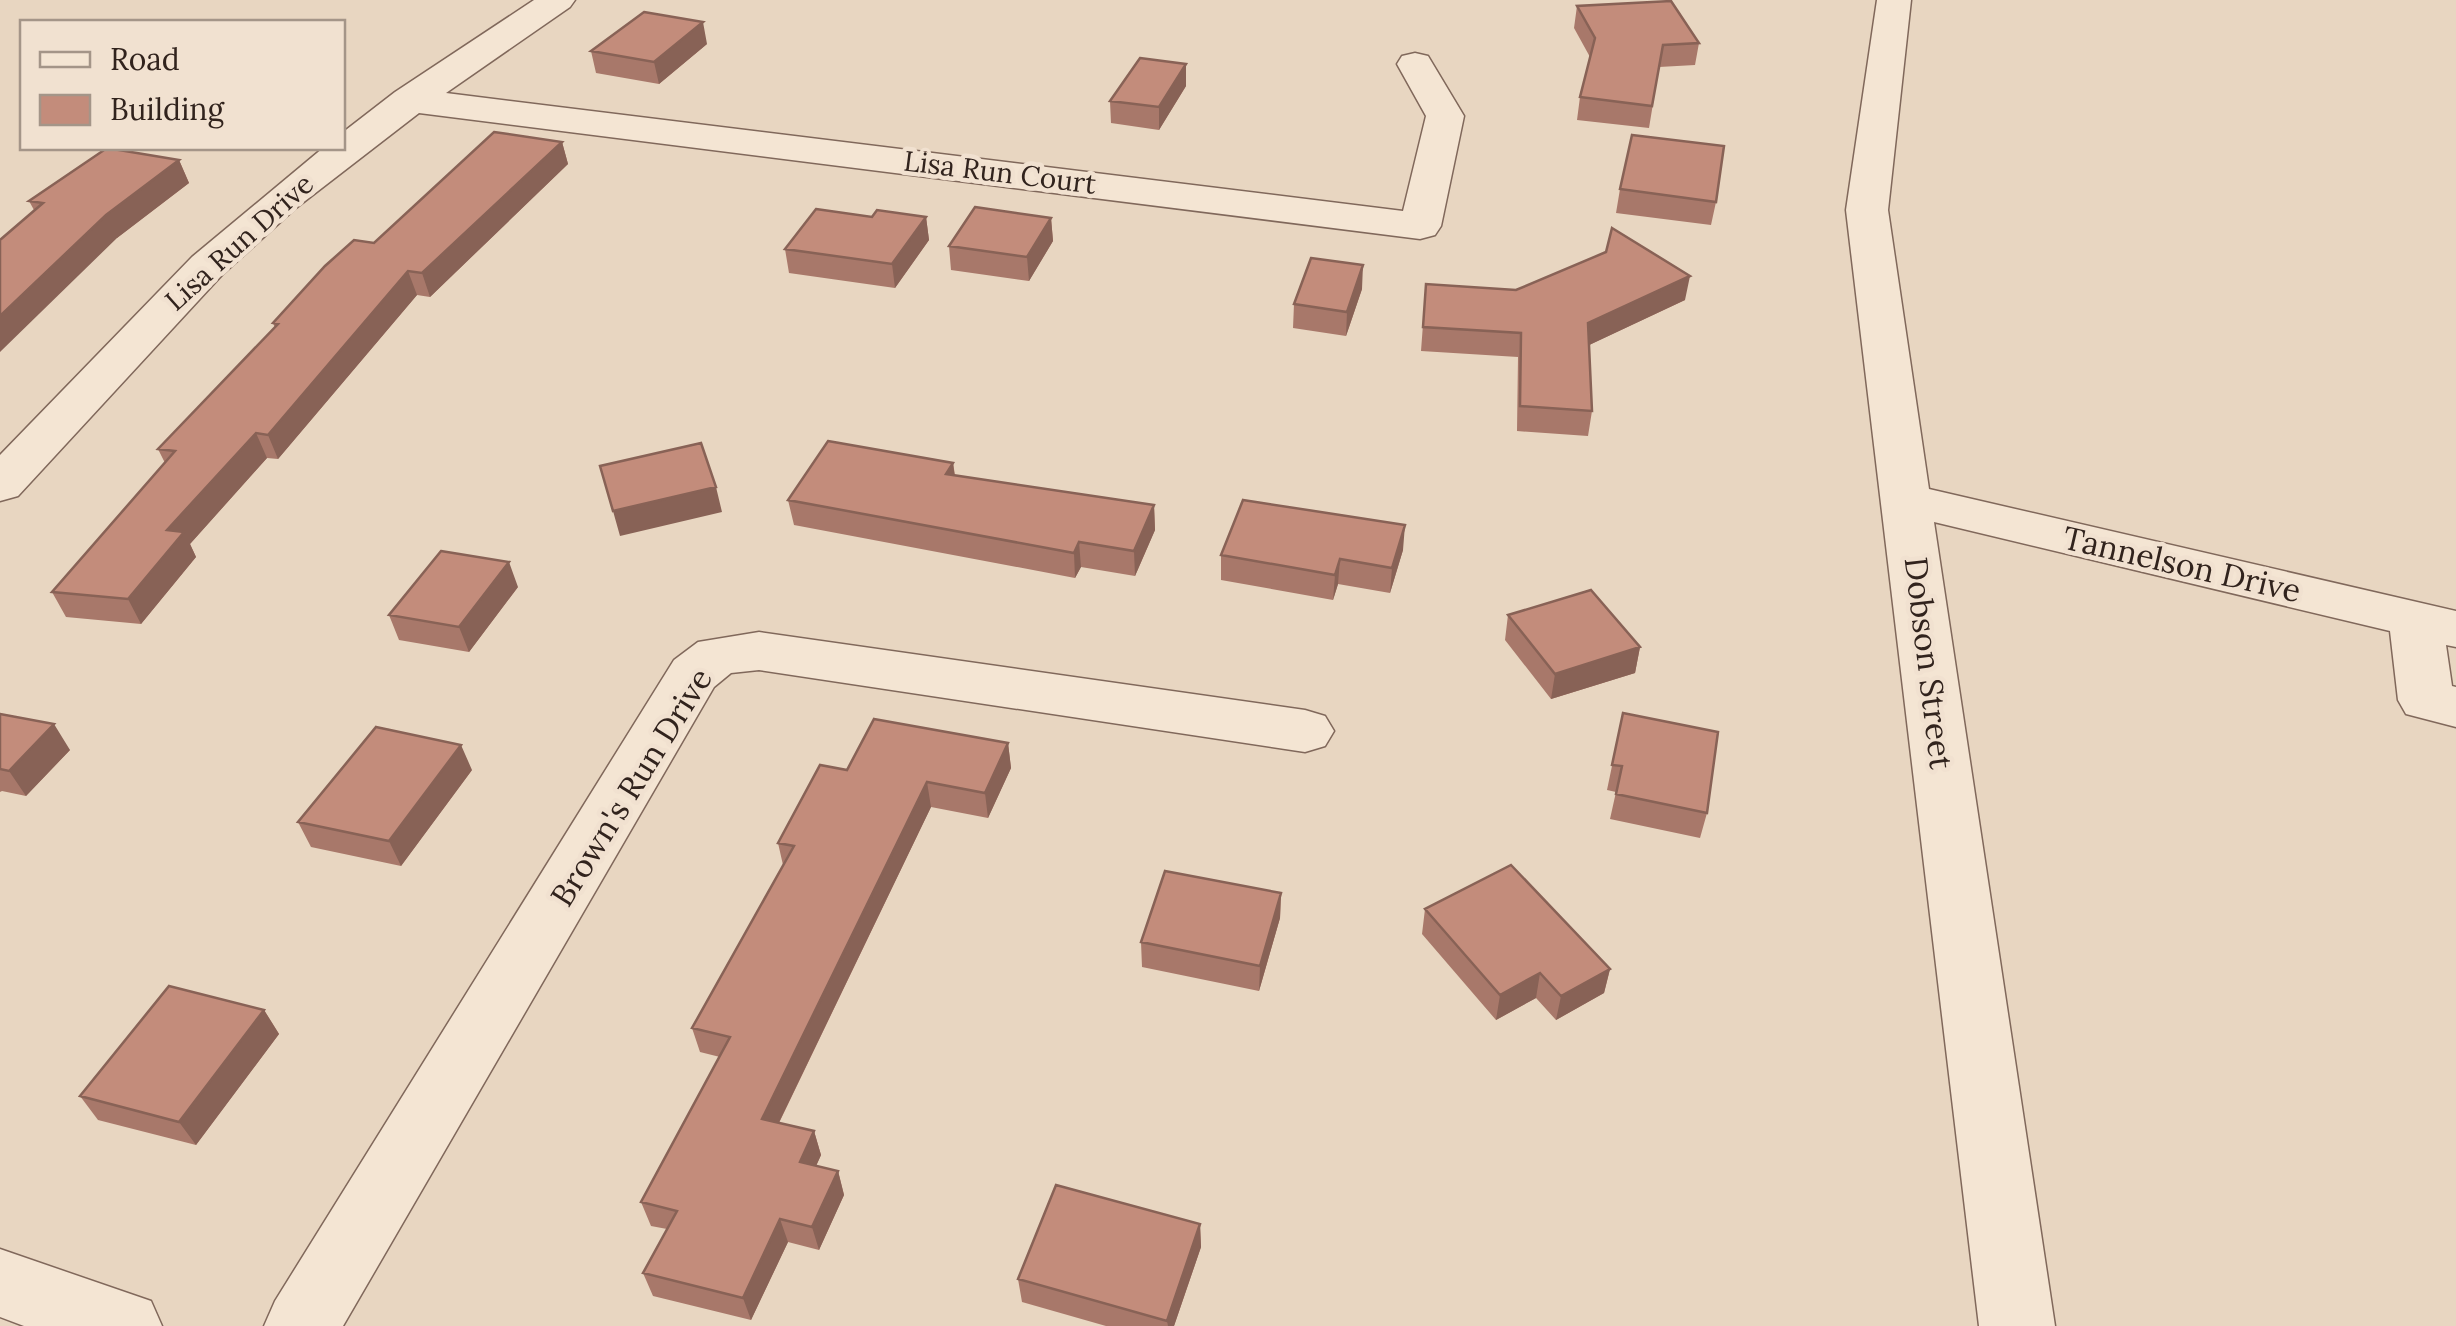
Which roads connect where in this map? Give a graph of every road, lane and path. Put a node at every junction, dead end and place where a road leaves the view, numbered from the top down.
1 (558, 0) edge
2 (1894, 0) edge
3 (1415, 64) dead end
4 (408, 100) junction
5 (345, 149) edge
6 (344, 150) edge
7 (0, 485) edge
8 (1908, 500) junction
9 (2436, 624) edge
10 (2456, 707) edge
11 (1304, 732) dead end
12 (0, 1283) edge
13 (124, 1326) edge
14 (302, 1326) edge
15 (2017, 1326) edge

1 - 4 street, Lisa Run Drive
2 - 8 street, Dobson Street
3 - 4 street, Lisa Run Court
4 - 5 street, Lisa Run Drive
6 - 7 street, Lisa Run Drive
8 - 9 street, Tannelson Drive
8 - 15 street, Dobson Street
9 - 10 street
11 - 14 street, Brown's Run Drive
12 - 13 street

